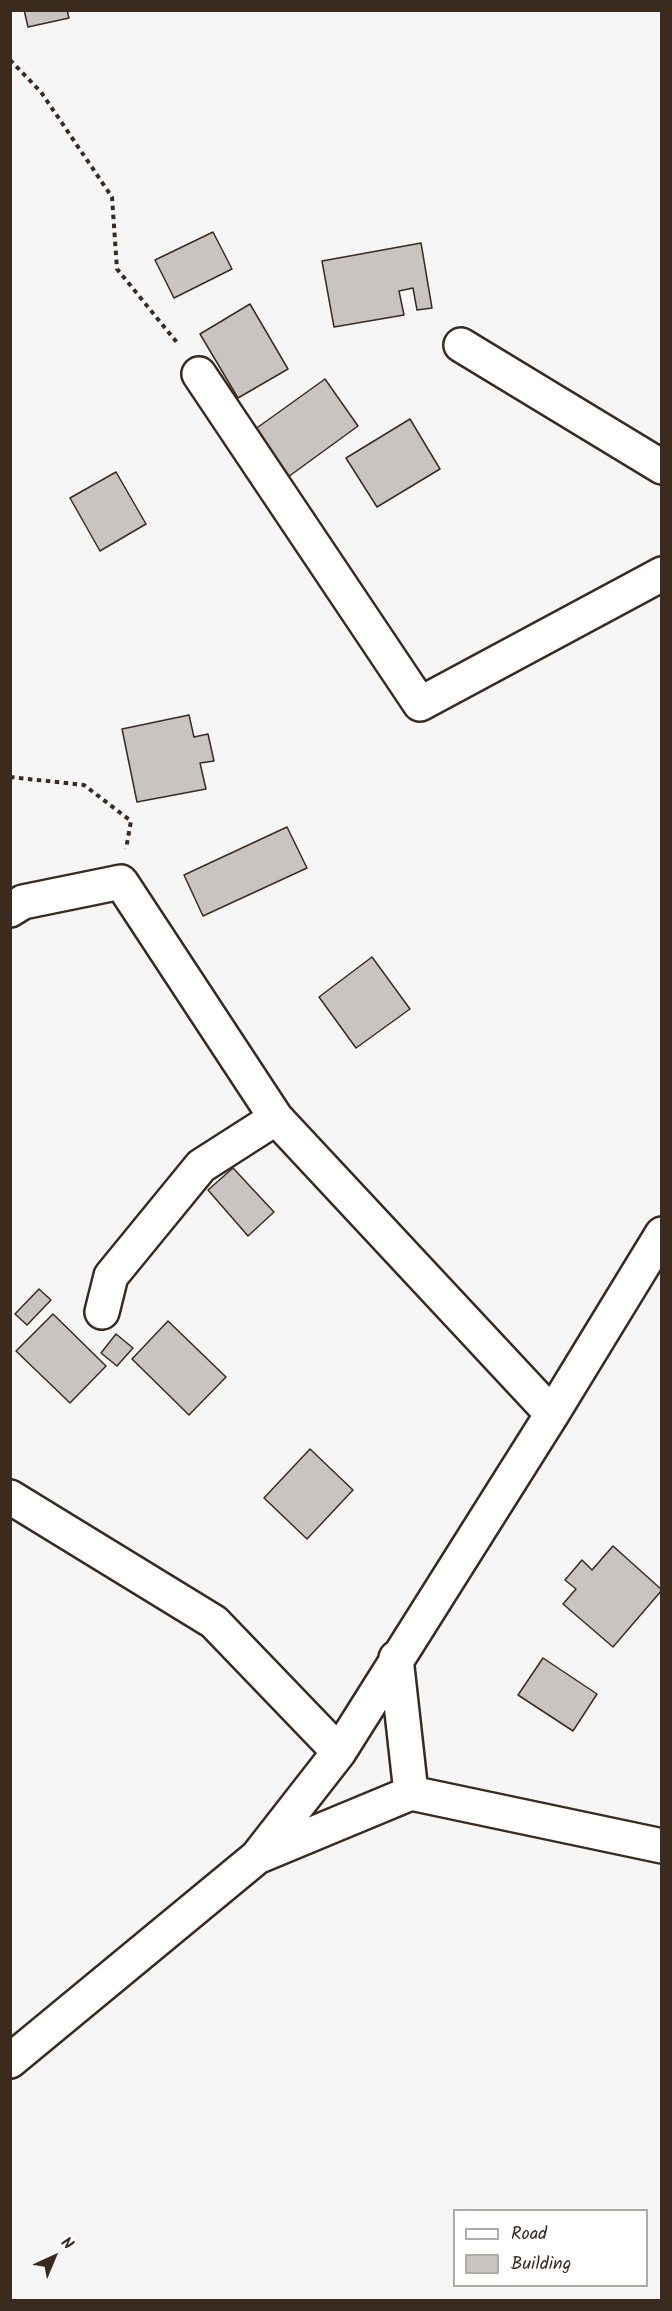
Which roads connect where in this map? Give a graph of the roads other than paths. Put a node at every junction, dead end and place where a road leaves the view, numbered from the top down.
1 (461, 345) dead end
2 (199, 374) road end
3 (662, 467) edge
4 (662, 574) edge
5 (10, 910) edge
6 (276, 1118) junction
7 (662, 1234) edge
8 (102, 1312) dead end
9 (552, 1414) junction
10 (10, 1497) edge
11 (396, 1658) junction
12 (339, 1752) junction
13 (411, 1793) junction
14 (662, 1846) edge
15 (257, 1857) junction
16 (10, 2061) edge

1 - 3 street
2 - 4 street
5 - 6 street
6 - 8 street
6 - 9 street
7 - 9 street
9 - 11 street
10 - 12 street
11 - 12 street
11 - 13 street
12 - 15 street
13 - 14 street
13 - 15 street
15 - 16 street

